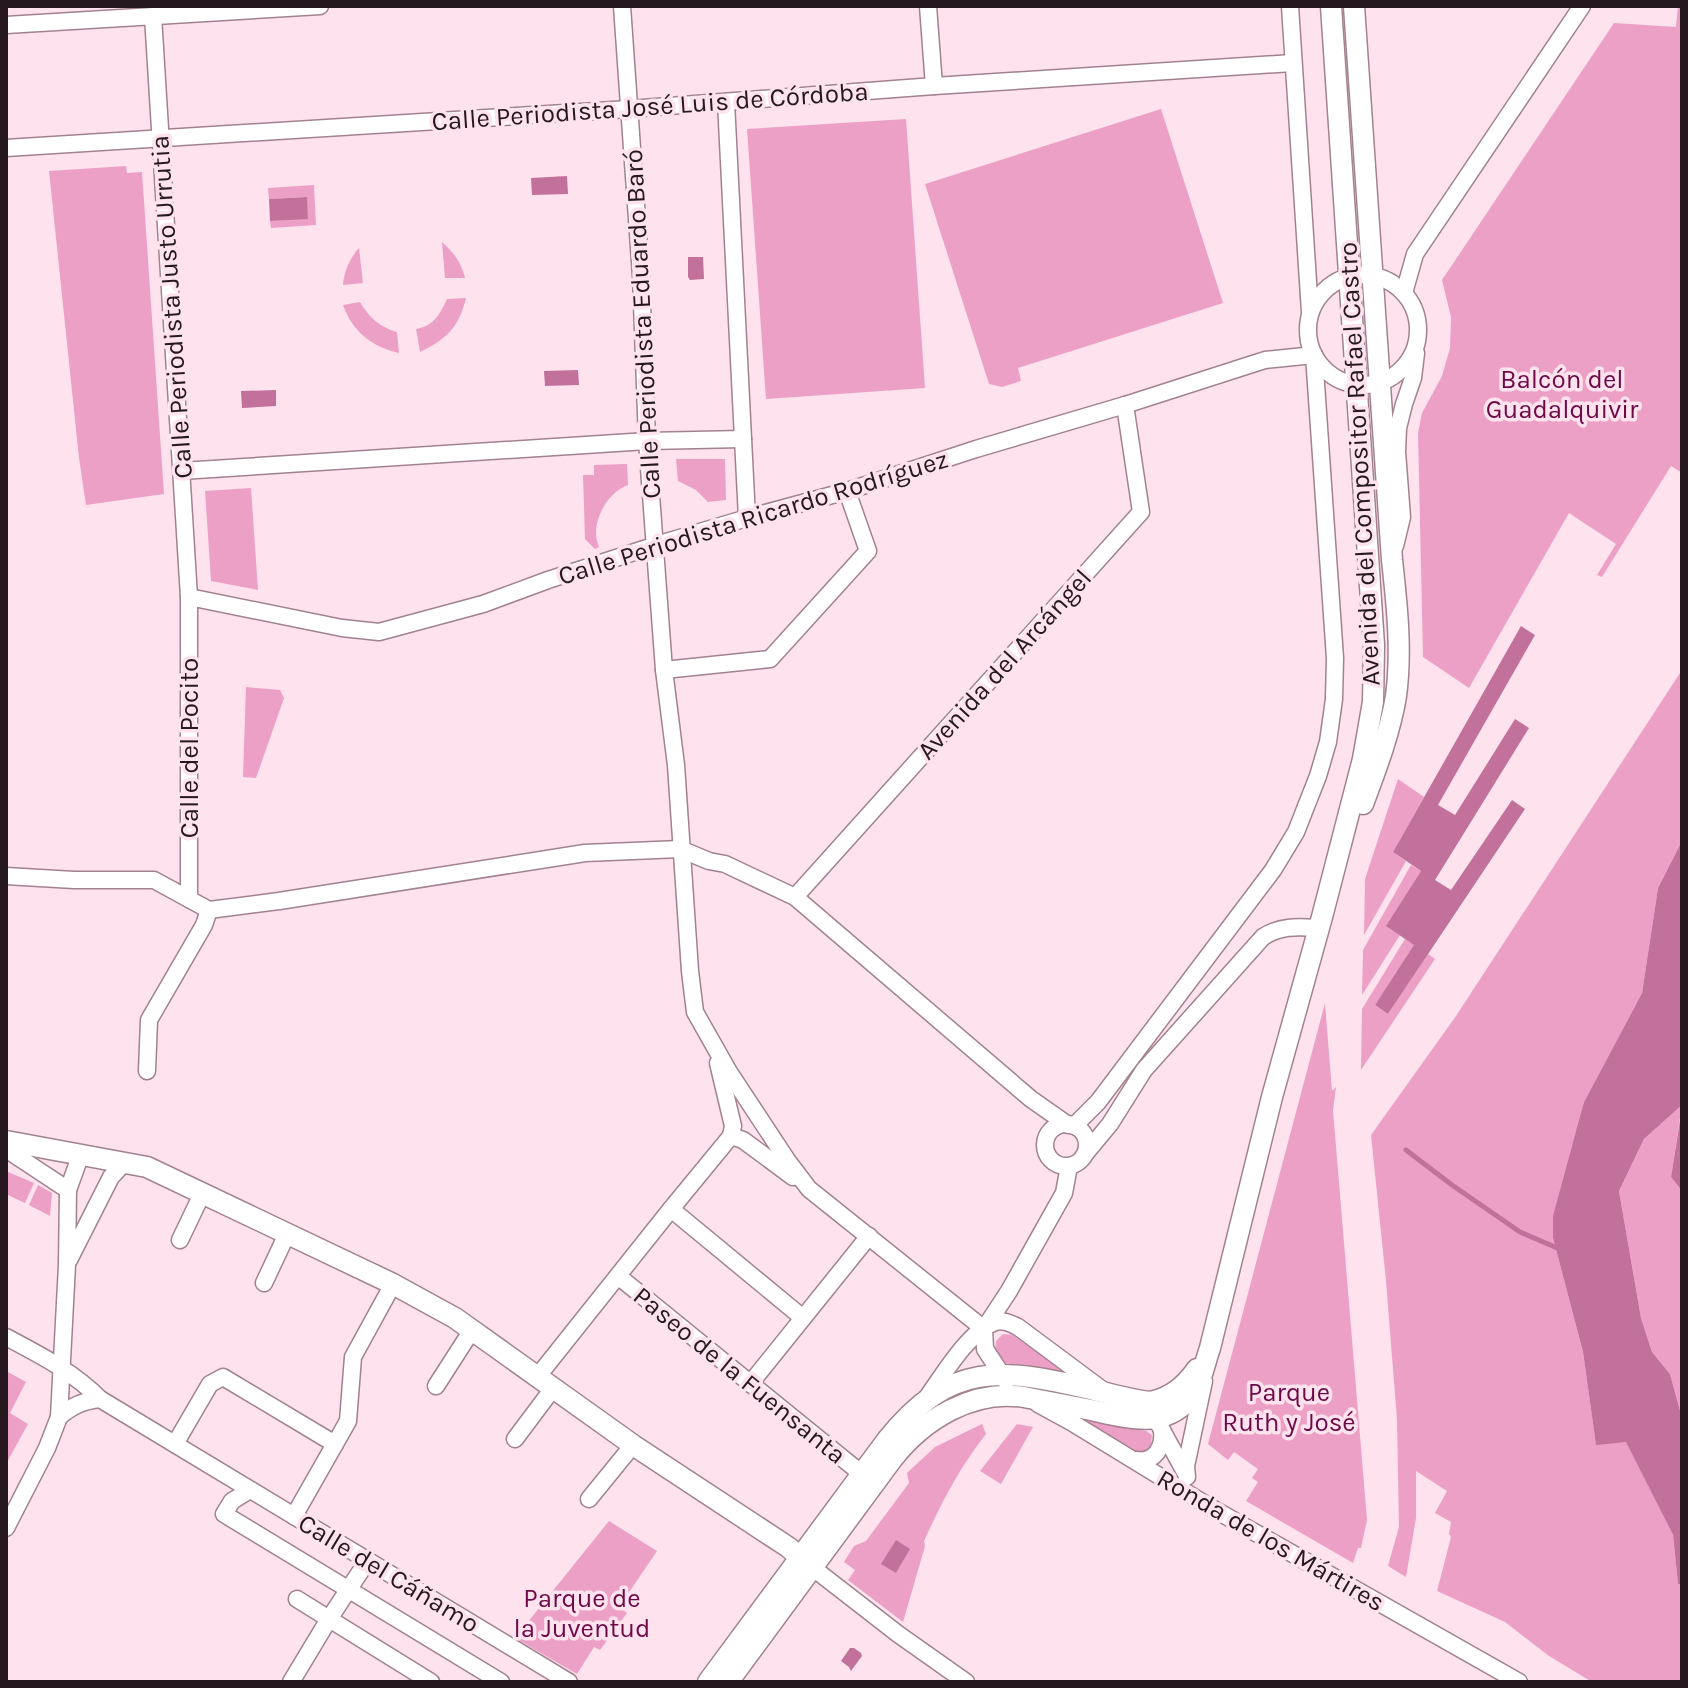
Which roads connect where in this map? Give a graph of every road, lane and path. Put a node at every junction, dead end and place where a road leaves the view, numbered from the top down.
1 (320, 6) edge
2 (622, 6) edge
3 (928, 6) edge
4 (1290, 6) edge
5 (1331, 6) edge
6 (1354, 6) edge
7 (1582, 6) edge
8 (153, 16) junction
9 (6, 25) edge
10 (1293, 63) junction
11 (934, 86) junction
12 (726, 102) junction
13 (629, 109) junction
14 (160, 138) junction
15 (6, 148) edge
16 (1349, 276) junction
17 (1373, 276) junction
18 (1404, 293) junction
19 (1310, 315) junction
20 (1417, 345) junction
21 (1314, 355) junction
22 (1380, 383) junction
23 (1358, 385) junction
24 (1125, 405) junction
25 (743, 439) junction
26 (647, 441) junction
27 (181, 471) junction
28 (847, 491) junction
29 (747, 518) junction
30 (656, 545) junction
31 (1392, 560) junction
32 (189, 597) junction
33 (664, 670) junction
34 (680, 849) junction
35 (6, 876) edge
36 (795, 897) junction
37 (189, 899) junction
38 (209, 910) junction
39 (1321, 922) junction
40 (712, 1042) junction
41 (147, 1071) dead end
42 (1031, 1099) junction
43 (1071, 1126) junction
44 (731, 1136) junction
45 (1048, 1136) junction
46 (6, 1141) edge
47 (6, 1149) edge
48 (81, 1154) junction
49 (1085, 1154) junction
50 (125, 1162) junction
51 (1069, 1166) junction
52 (809, 1189) junction
53 (68, 1190) junction
54 (202, 1194) junction
55 (671, 1209) junction
56 (287, 1234) junction
57 (869, 1236) junction
58 (180, 1240) dead end
59 (67, 1265) junction
60 (618, 1276) junction
61 (264, 1283) dead end
62 (393, 1284) junction
63 (803, 1318) junction
64 (984, 1329) junction
65 (472, 1330) junction
66 (6, 1337) edge
67 (1210, 1348) junction
68 (62, 1369) junction
69 (1000, 1374) junction
70 (546, 1382) junction
71 (750, 1384) junction
72 (436, 1386) dead end
73 (1106, 1393) junction
74 (1024, 1397) junction
75 (100, 1399) junction
76 (924, 1401) junction
77 (1142, 1401) junction
78 (59, 1417) junction
79 (1159, 1424) junction
80 (515, 1439) dead end
81 (175, 1444) junction
82 (335, 1444) junction
83 (640, 1449) junction
84 (1136, 1460) junction
85 (862, 1474) junction
86 (1187, 1477) junction
87 (250, 1490) junction
88 (589, 1499) dead end
89 (1210, 1507) junction
90 (224, 1514) junction
91 (294, 1516) junction
92 (6, 1528) edge
93 (215, 1531) dead end
94 (368, 1560) junction
95 (807, 1562) junction
96 (349, 1591) junction
97 (297, 1599) dead end
98 (329, 1619) junction
99 (558, 1679) edge
100 (291, 1682) edge
101 (431, 1682) edge
102 (501, 1682) edge
103 (708, 1682) edge
104 (728, 1682) edge
105 (966, 1682) edge
106 (1519, 1682) edge

1 - 8 street
2 - 13 street, Calle Periodista Eduardo Baró
3 - 11 street
4 - 10 street
5 - 16 main road, Avenida del Compositor Rafael Castro
6 - 17 main road, Avenida del Compositor Rafael Castro
7 - 18 street
8 - 9 street
8 - 14 street, Calle Periodista Justo Urrutia
10 - 11 street, Calle Periodista José Luis de Córdoba
10 - 19 street
11 - 12 street, Calle Periodista José Luis de Córdoba
12 - 13 street, Calle Periodista José Luis de Córdoba
12 - 25 street
13 - 14 street, Calle Periodista José Luis de Córdoba
13 - 26 street, Calle Periodista Eduardo Baró
14 - 15 street, Calle Periodista José Luis de Córdoba
14 - 27 street, Calle Periodista Justo Urrutia
16 - 17 street
16 - 19 street
16 - 23 main road, Avenida del Compositor Rafael Castro
17 - 18 street
17 - 22 main road, Avenida del Compositor Rafael Castro
18 - 20 street, Avenida del Compositor Rafael Castro
19 - 21 street
20 - 22 street
20 - 31 street, Avenida del Compositor Rafael Castro
21 - 23 street
21 - 24 street, Calle Periodista Ricardo Rodríguez
21 - 43 street
22 - 23 street
22 - 31 main road, Avenida del Compositor Rafael Castro
23 - 39 main road, Avenida del Compositor Rafael Castro
24 - 28 street, Calle Periodista Ricardo Rodríguez
24 - 36 street, Avenida del Arcángel
25 - 26 street
25 - 29 street
26 - 27 street
26 - 30 street, Calle Periodista Eduardo Baró
27 - 32 street, Calle Periodista Justo Urrutia
28 - 29 street, Calle Periodista Ricardo Rodríguez
28 - 33 street
29 - 30 street, Calle Periodista Ricardo Rodríguez
30 - 32 street, Calle Periodista Ricardo Rodríguez
30 - 33 street, Calle Periodista Eduardo Baró
31 - 39 main road, Avenida del Compositor Rafael Castro
32 - 37 street, Calle del Pocito
33 - 34 street, Calle Periodista Eduardo Baró
34 - 36 street
34 - 38 street
34 - 40 street, Calle Periodista Eduardo Baró
35 - 37 street
36 - 42 street
37 - 38 street
38 - 41 street
39 - 49 street
39 - 67 main road, Avenida del Compositor Rafael Castro
40 - 44 street
40 - 52 street
42 - 43 street
42 - 45 street
43 - 45 street
43 - 49 street
44 - 52 street
44 - 55 street
45 - 51 street
46 - 48 main road
47 - 53 street
48 - 50 main road
48 - 53 street
49 - 51 street
50 - 54 main road
50 - 59 street
51 - 64 street
52 - 57 street
53 - 59 street
54 - 56 main road
54 - 58 street
55 - 60 street
55 - 63 street
56 - 61 street
56 - 62 main road
57 - 63 street
57 - 64 street
59 - 68 street
60 - 70 street
60 - 71 street, Paseo de la Fuensanta
62 - 65 main road
62 - 82 street
63 - 71 street
64 - 69 street
64 - 73 street
64 - 76 street
65 - 70 main road
65 - 72 street
66 - 68 street, Calle del Cáñamo
67 - 77 main road
67 - 79 main road
67 - 86 street
68 - 75 street, Calle del Cáñamo
68 - 78 street
69 - 73 main road
69 - 74 street, Ronda de los Mártires
69 - 76 main road
70 - 80 street
70 - 83 main road
71 - 85 street, Paseo de la Fuensanta
73 - 77 main road
74 - 79 main road
74 - 84 street, Ronda de los Mártires
74 - 95 main road
75 - 78 street
75 - 81 street, Calle del Cáñamo
76 - 85 main road
77 - 79 street
78 - 92 street
79 - 84 street
79 - 86 street
81 - 82 street
81 - 87 street, Calle del Cáñamo
82 - 91 street
83 - 88 street
83 - 95 main road
84 - 89 street, Ronda de los Mártires
85 - 95 main road
86 - 89 street
87 - 90 street
87 - 91 street, Calle del Cáñamo
89 - 106 street, Ronda de los Mártires
90 - 93 street
90 - 96 street, Calle del Cáñamo
91 - 94 street, Calle del Cáñamo
94 - 96 street
94 - 99 street, Calle del Cáñamo
95 - 103 main road
95 - 104 main road
95 - 105 street
96 - 98 street
96 - 102 street, Calle del Cáñamo
97 - 98 street
98 - 100 street
98 - 101 street

